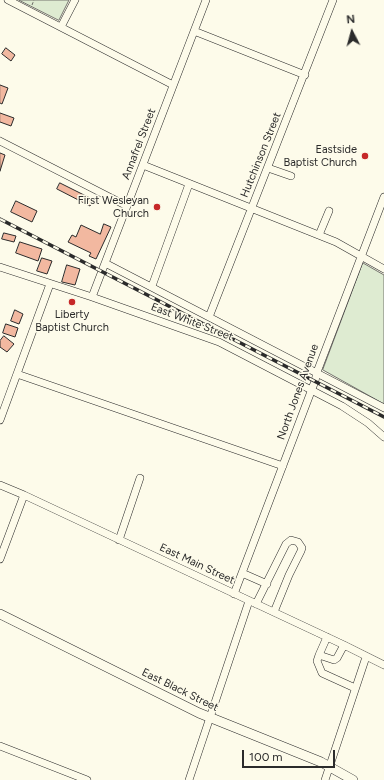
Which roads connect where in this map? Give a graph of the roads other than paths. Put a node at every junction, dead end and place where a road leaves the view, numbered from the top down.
1 (8, 0) edge
2 (75, 0) edge
3 (206, 0) edge
4 (333, 0) edge
5 (61, 27) junction
6 (194, 31) junction
7 (305, 75) junction
8 (173, 85) junction
9 (0, 140) edge
10 (143, 165) junction
11 (268, 168) junction
12 (291, 176) dead end
13 (189, 184) junction
14 (384, 197) edge
15 (127, 206) junction
16 (252, 208) junction
17 (329, 211) dead end
18 (380, 217) edge
19 (319, 235) junction
20 (361, 256) junction
21 (105, 263) junction
22 (0, 267) edge
23 (384, 269) edge
24 (50, 284) junction
25 (152, 286) junction
26 (92, 297) junction
27 (209, 317) junction
28 (317, 372) junction
29 (17, 374) junction
30 (312, 390) junction
31 (384, 408) edge
32 (0, 420) edge
33 (384, 437) edge
34 (283, 466) junction
35 (140, 478) dead end
36 (0, 485) edge
37 (24, 495) junction
38 (119, 540) junction
39 (0, 559) edge
40 (242, 573) junction
41 (267, 584) junction
42 (234, 594) junction
43 (253, 603) junction
44 (274, 612) junction
45 (0, 614) edge
46 (327, 637) junction
47 (344, 645) junction
48 (319, 655) junction
49 (366, 657) junction
50 (384, 665) edge
51 (355, 688) junction
52 (210, 718) junction
53 (0, 746) edge
54 (330, 766) junction
55 (87, 780) edge
56 (189, 780) edge
57 (325, 780) edge
58 (353, 780) edge

1 - 5 street
2 - 5 street
3 - 6 street, Annafrel Street
4 - 7 street, Hutchinson Street
5 - 8 street
6 - 7 street
6 - 8 street, Annafrel Street
7 - 11 street, Hutchinson Street
8 - 10 street, Annafrel Street
9 - 15 street
10 - 13 street
10 - 15 street, Annafrel Street
11 - 12 street
11 - 16 street, Hutchinson Street
13 - 16 street
13 - 25 street
14 - 18 street, North Jones Avenue
15 - 21 street, Annafrel Street
16 - 19 street
16 - 27 street, Hutchinson Street
17 - 19 street
18 - 20 street, North Jones Avenue
19 - 20 street
20 - 23 street
20 - 28 street, North Jones Avenue
21 - 25 street
21 - 26 street, Annafrel Street
22 - 24 street, East White Street
24 - 26 street, East White Street
24 - 29 street
25 - 27 street
26 - 30 street, East White Street
27 - 28 street
28 - 30 street, North Jones Avenue
28 - 31 street
29 - 32 street
29 - 34 street
30 - 33 street, East White Street
30 - 34 street, North Jones Avenue
34 - 40 street, North Jones Avenue
35 - 38 street
36 - 37 street, East Main Street
37 - 38 street, East Main Street
37 - 39 street
38 - 42 street, East Main Street
40 - 41 street
40 - 42 street, North Jones Avenue
41 - 43 street
41 - 44 street
42 - 43 street, East Main Street
43 - 44 street, East Main Street
43 - 52 street
44 - 46 street, East Main Street
45 - 52 main road, East Black Street
46 - 47 street, East Main Street
46 - 48 street
47 - 48 street
47 - 49 street, East Main Street
48 - 51 street
49 - 50 street, East Main Street
49 - 51 street
51 - 54 street
52 - 54 main road, East Black Street
52 - 56 street
53 - 55 street
54 - 57 street
54 - 58 main road, East Black Street

